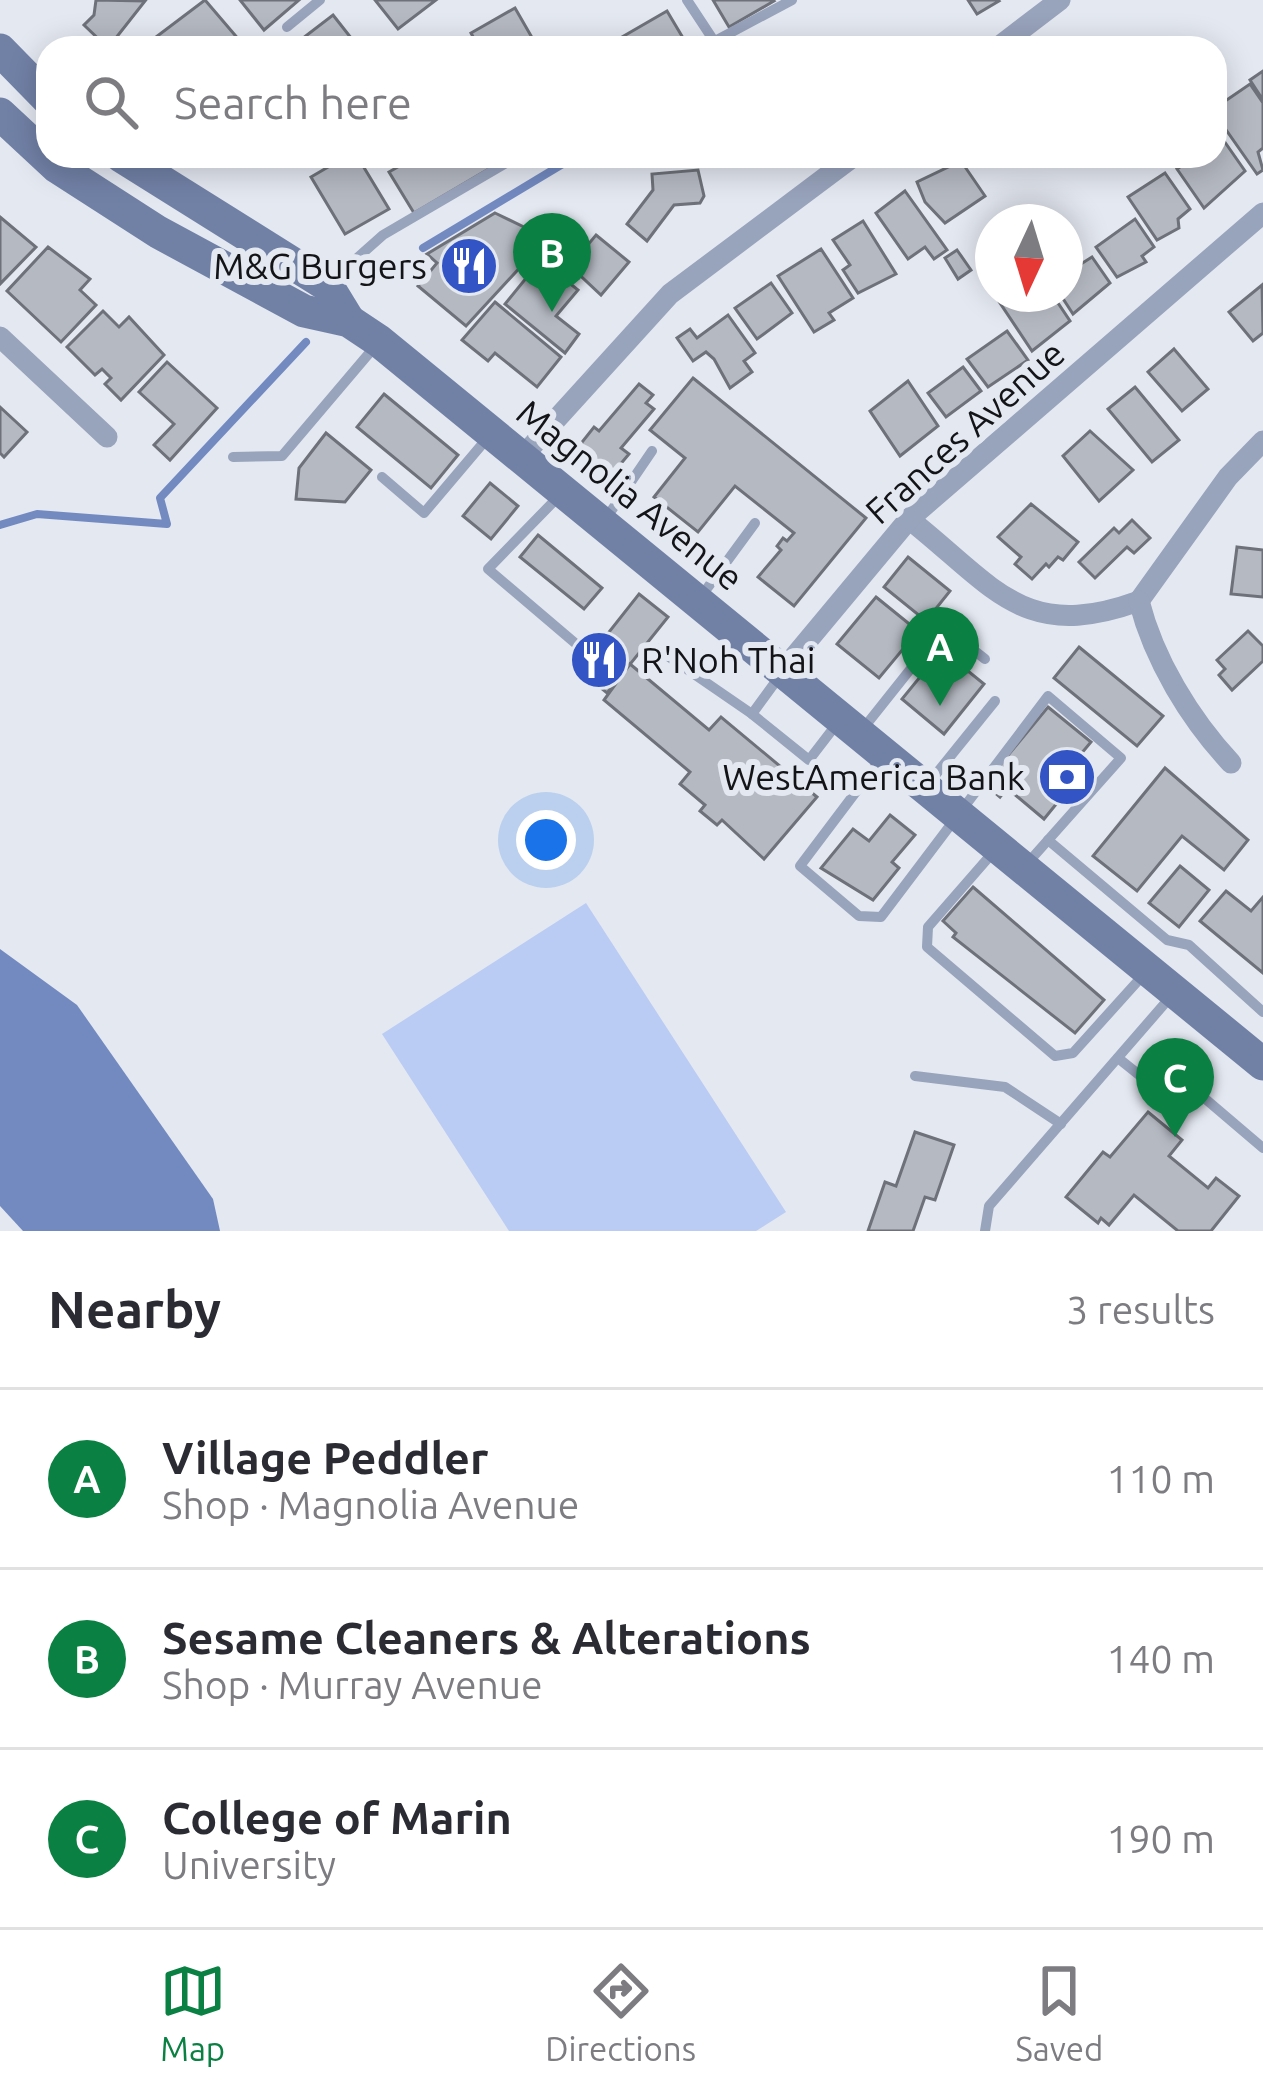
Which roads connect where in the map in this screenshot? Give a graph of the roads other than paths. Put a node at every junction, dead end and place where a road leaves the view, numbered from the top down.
1 (320, 0) edge
2 (687, 0) edge
3 (792, 0) edge
4 (1060, 0) edge
5 (287, 27) dead end
6 (704, 36) edge
7 (725, 36) edge
8 (1014, 36) edge
9 (0, 50) edge
10 (36, 87) edge
11 (0, 114) edge
12 (36, 147) edge
13 (59, 168) edge
14 (140, 168) edge
15 (498, 168) edge
16 (838, 168) edge
17 (1263, 213) edge
18 (138, 220) junction
19 (327, 285) junction
20 (349, 321) junction
21 (0, 338) edge
22 (380, 341) junction
23 (492, 433) junction
24 (107, 437) dead end
25 (1263, 441) edge
26 (652, 451) dead end
27 (233, 457) dead end
28 (521, 457) junction
29 (382, 477) dead end
30 (563, 491) junction
31 (909, 519) junction
32 (603, 523) junction
33 (755, 523) dead end
34 (698, 600) junction
35 (1139, 601) junction
36 (575, 643) dead end
37 (656, 648) dead end
38 (985, 659) dead end
39 (784, 670) junction
40 (995, 701) dead end
41 (752, 715) junction
42 (862, 734) junction
43 (1232, 764) dead end
44 (926, 787) junction
45 (956, 811) junction
46 (1048, 840) junction
47 (1011, 857) junction
48 (1159, 934) junction
49 (1142, 965) junction
50 (1175, 992) junction
51 (1263, 1012) edge
52 (1118, 1058) junction
53 (1263, 1064) edge
54 (916, 1076) dead end
55 (1061, 1124) junction
56 (1263, 1148) edge
57 (985, 1231) edge

1 - 5 lane
2 - 6 lane
3 - 7 lane
4 - 8 street
9 - 10 main road
11 - 12 main road, Magnolia Avenue
13 - 18 main road, Magnolia Avenue
14 - 19 main road, Magnolia Avenue
15 - 19 lane
16 - 28 street
17 - 31 street, Frances Avenue
18 - 19 main road
18 - 20 main road, Magnolia Avenue
19 - 20 main road, Magnolia Avenue
20 - 22 main road, Magnolia Avenue
21 - 24 street
22 - 23 main road, Magnolia Avenue
22 - 27 lane
23 - 28 main road, Magnolia Avenue
23 - 29 lane
25 - 35 street
26 - 32 lane
28 - 30 main road, Magnolia Avenue
30 - 32 main road, Magnolia Avenue
30 - 36 lane
31 - 35 street
31 - 39 street, Frances Avenue
32 - 34 main road, Magnolia Avenue
33 - 34 lane
34 - 39 main road, Magnolia Avenue
35 - 43 street
37 - 41 lane
38 - 42 lane
39 - 41 lane
39 - 42 main road, Magnolia Avenue
40 - 44 lane
41 - 42 lane
42 - 44 main road, Magnolia Avenue
42 - 45 lane
44 - 45 main road, Magnolia Avenue
45 - 46 lane
45 - 47 main road, Magnolia Avenue
46 - 47 lane
46 - 48 lane
47 - 49 main road, Magnolia Avenue
47 - 49 lane
48 - 49 lane
48 - 51 lane
49 - 50 main road, Magnolia Avenue
50 - 52 lane
50 - 53 main road, Magnolia Avenue
52 - 55 lane
52 - 56 lane
54 - 55 lane
55 - 57 lane

